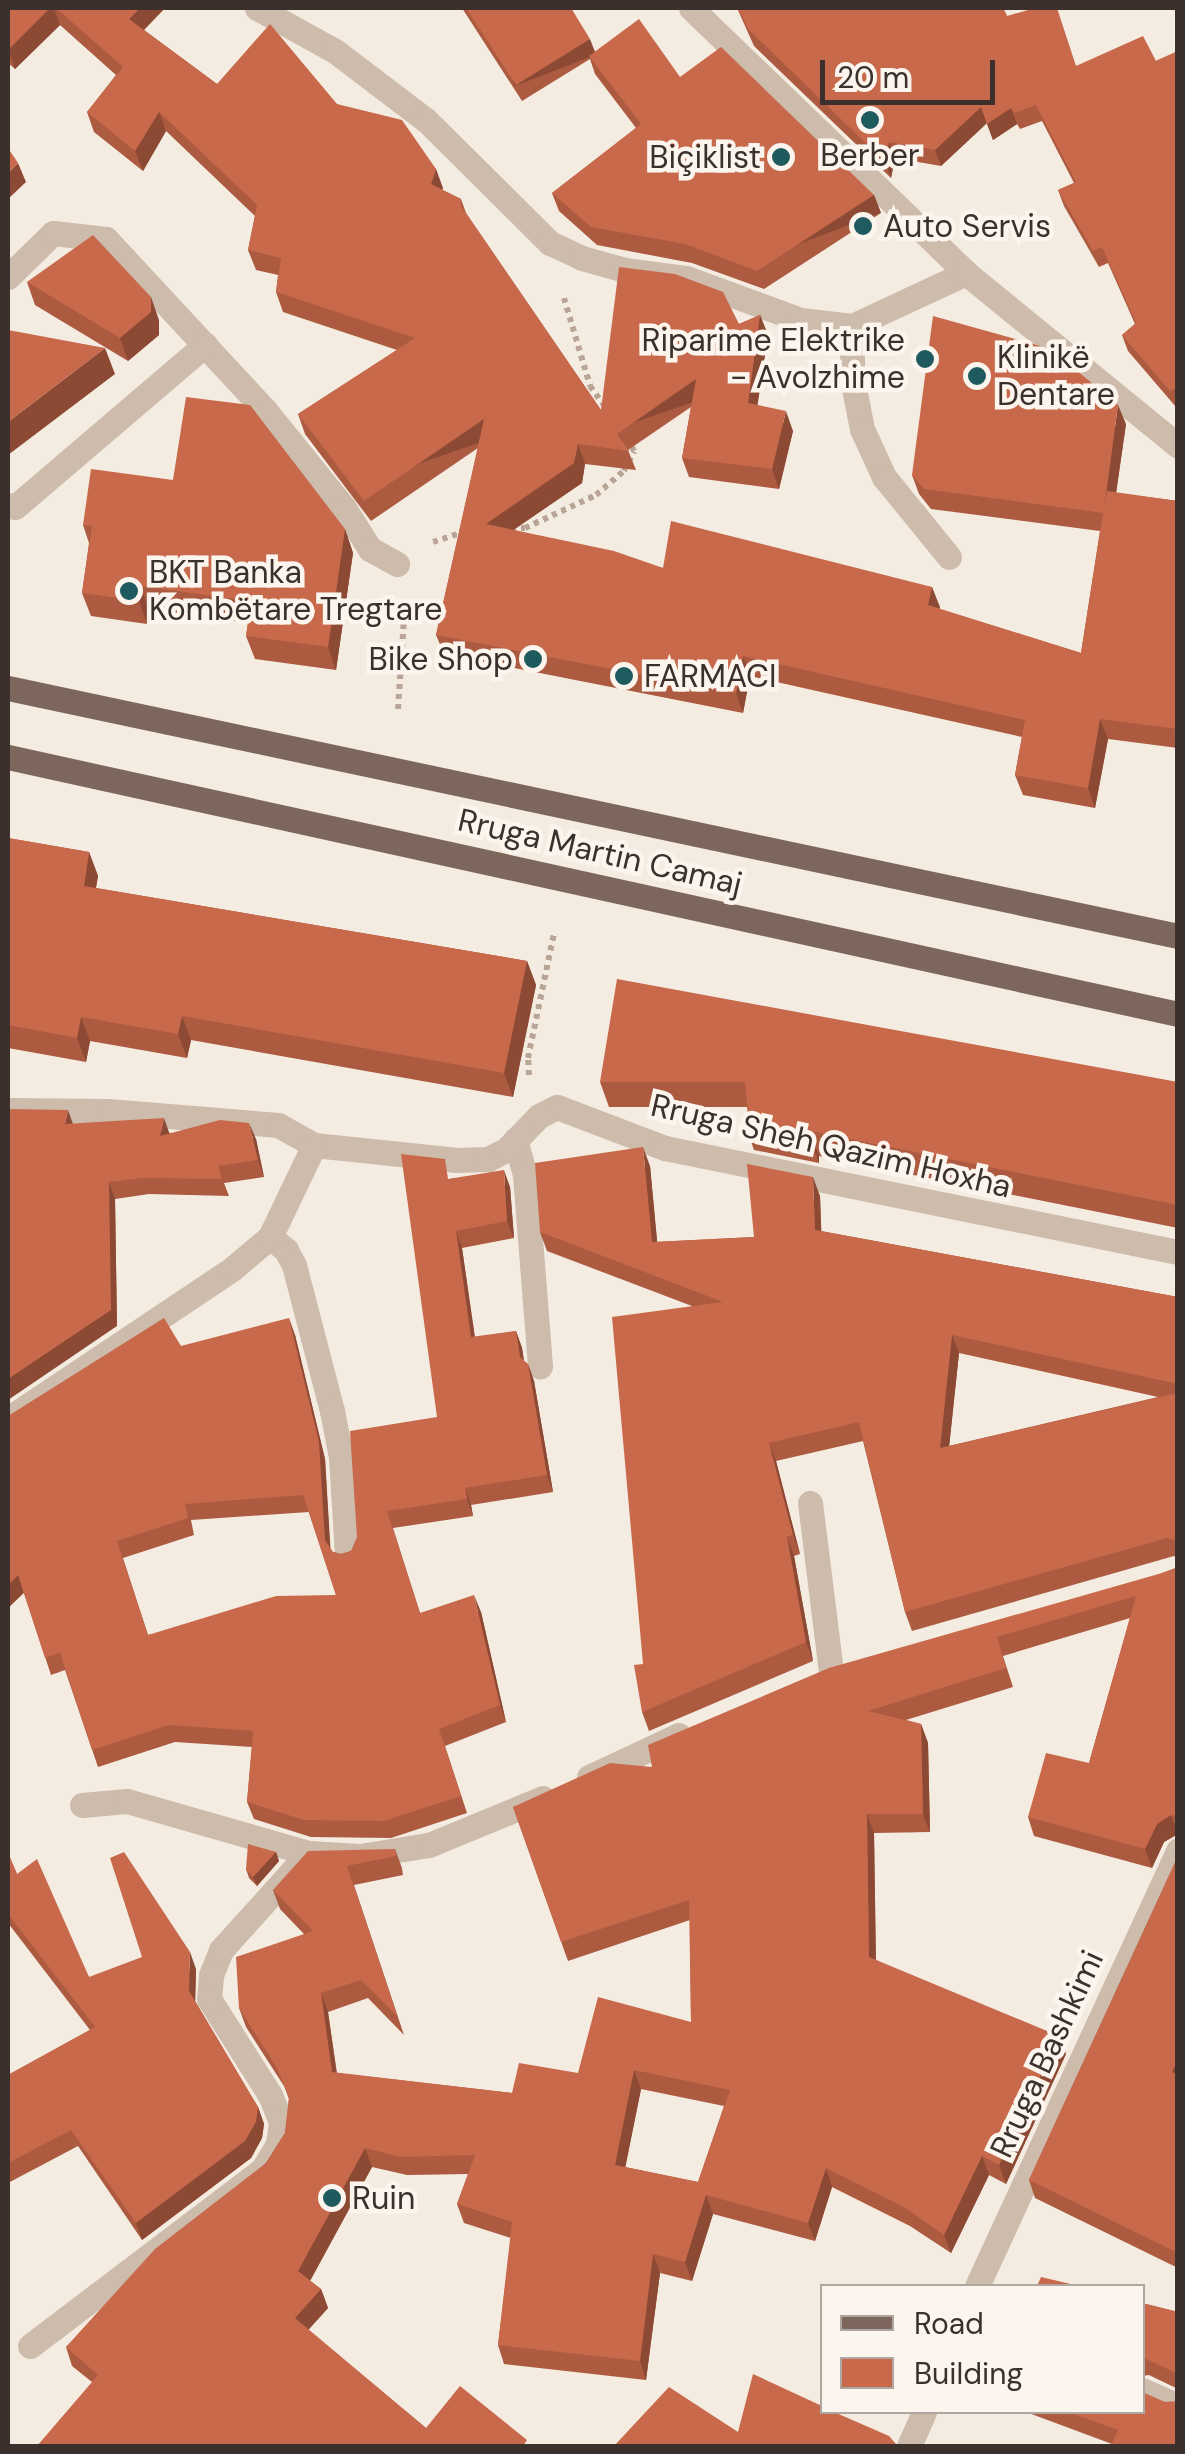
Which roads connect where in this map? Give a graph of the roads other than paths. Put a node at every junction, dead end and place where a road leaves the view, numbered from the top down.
1 (257, 8) edge
2 (691, 8) edge
3 (966, 273) junction
4 (8, 277) edge
5 (852, 326) junction
6 (205, 345) junction
7 (1178, 446) edge
8 (10, 508) edge
9 (949, 557) dead end
10 (396, 564) road end
11 (8, 688) edge
12 (8, 756) edge
13 (1178, 936) edge
14 (1178, 1014) edge
15 (8, 1110) edge
16 (515, 1140) junction
17 (314, 1145) junction
18 (270, 1237) junction
19 (1178, 1252) edge
20 (540, 1366) dead end
21 (8, 1419) edge
22 (810, 1504) dead end
23 (346, 1555) edge
24 (802, 1682) edge
25 (704, 1724) edge
26 (82, 1805) dead end
27 (1178, 1850) edge
28 (308, 1853) junction
29 (978, 2284) edge
30 (30, 2346) dead end
31 (1145, 2391) edge
32 (1178, 2406) edge
33 (923, 2414) edge
34 (909, 2446) edge

1 - 5 street
2 - 3 street
3 - 5 street
3 - 7 street
4 - 6 street
5 - 9 street
6 - 8 street
6 - 10 street
11 - 13 main road, Rruga Martin Camaj
12 - 14 main road, Rruga Martin Camaj
15 - 17 street
16 - 17 street
16 - 19 street, Rruga Sheh Qazim Hoxha
16 - 20 street
17 - 18 street
18 - 21 street
18 - 23 street
22 - 24 street
25 - 28 street
26 - 28 street
27 - 29 street, Rruga Bashkimi
28 - 30 street
31 - 32 street
33 - 34 street

